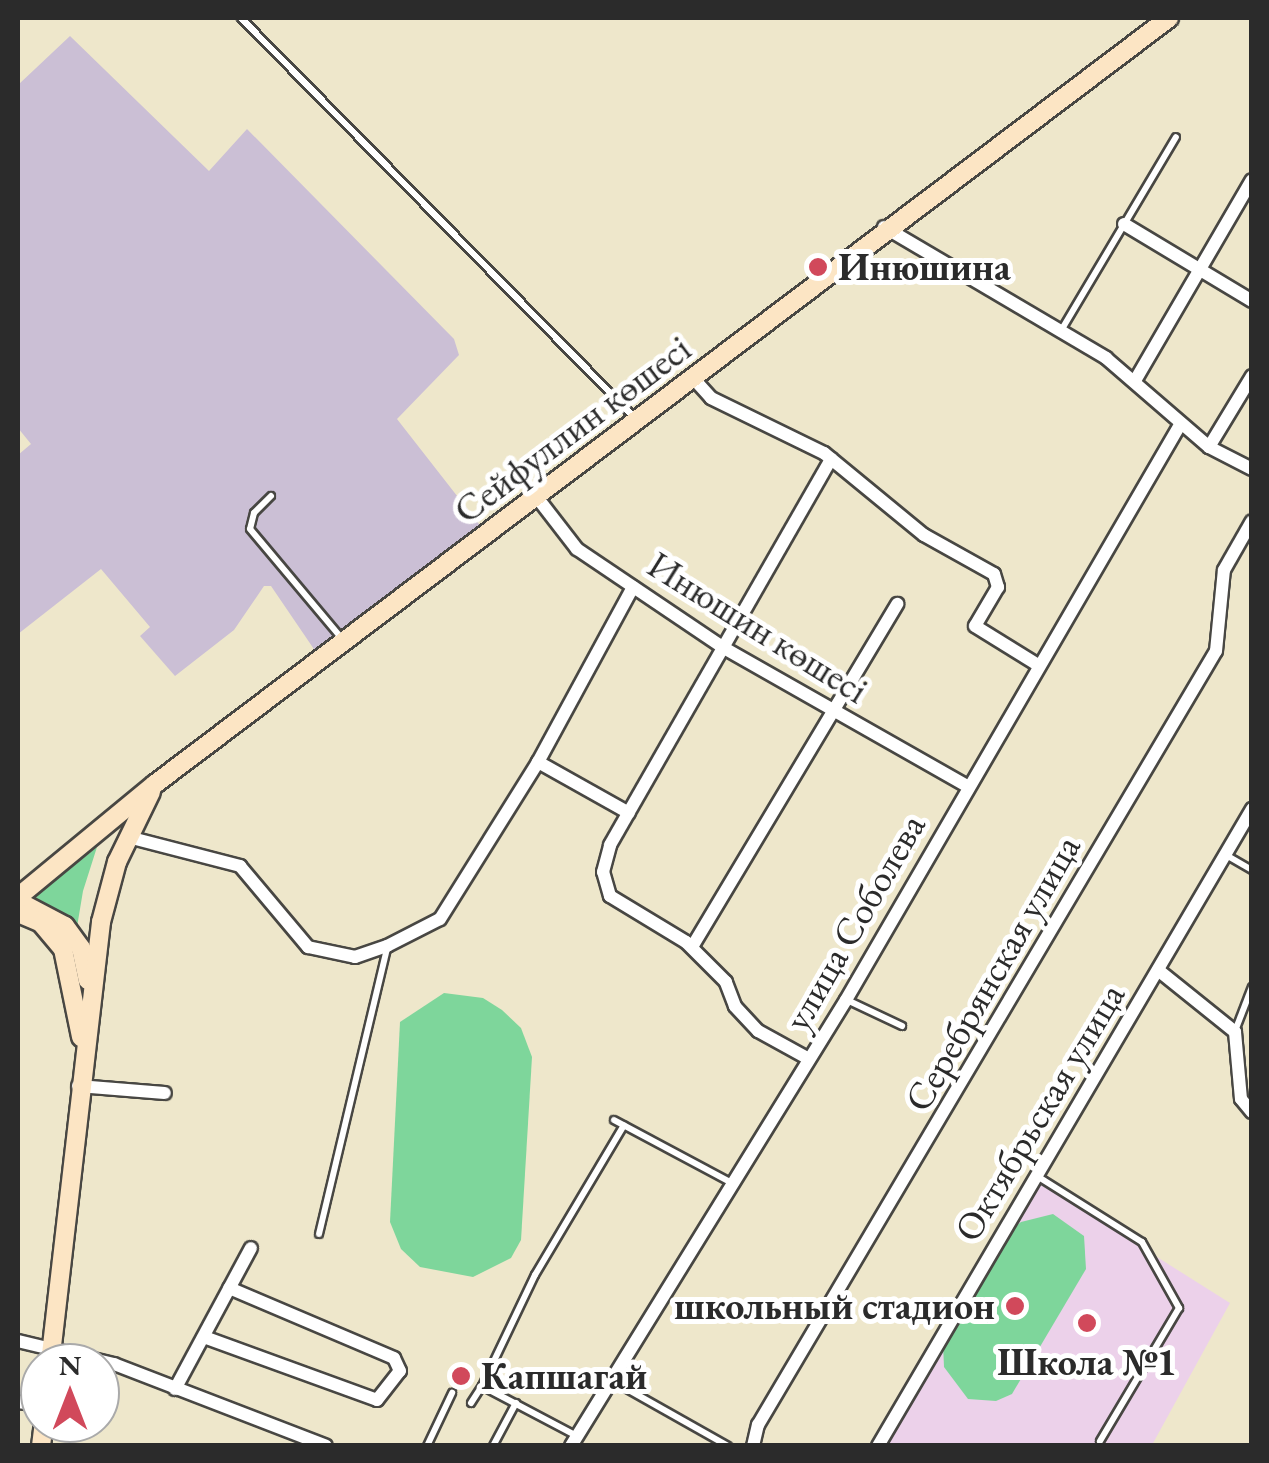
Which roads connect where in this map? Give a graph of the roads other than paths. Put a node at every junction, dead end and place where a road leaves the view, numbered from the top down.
1 (241, 18) edge
2 (1169, 18) edge
3 (1176, 138) dead end
4 (1252, 180) edge
5 (1124, 224) junction
6 (884, 227) junction
7 (1200, 269) junction
8 (1252, 301) edge
9 (1061, 330) junction
10 (1252, 376) edge
11 (694, 378) junction
12 (1136, 378) junction
13 (638, 421) junction
14 (1181, 424) junction
15 (1209, 447) junction
16 (831, 459) junction
17 (1252, 469) edge
18 (271, 496) dead end
19 (536, 496) junction
20 (1252, 521) edge
21 (632, 586) junction
22 (897, 604) dead end
23 (344, 641) junction
24 (724, 648) junction
25 (1038, 665) junction
26 (833, 710) junction
27 (538, 762) junction
28 (155, 784) junction
29 (967, 786) junction
30 (1252, 809) edge
31 (629, 813) junction
32 (128, 837) junction
33 (1225, 854) junction
34 (1252, 870) edge
35 (18, 901) edge
36 (18, 913) edge
37 (387, 946) junction
38 (692, 947) junction
39 (1158, 970) junction
40 (1252, 988) edge
41 (846, 1000) junction
42 (91, 1001) junction
43 (902, 1026) dead end
44 (1235, 1032) junction
45 (83, 1045) junction
46 (809, 1060) junction
47 (78, 1086) junction
48 (165, 1093) dead end
49 (1252, 1112) edge
50 (614, 1120) dead end
51 (624, 1125) junction
52 (1036, 1175) junction
53 (730, 1182) junction
54 (319, 1234) dead end
55 (251, 1248) dead end
56 (229, 1288) junction
57 (204, 1338) junction
58 (52, 1343) edge
59 (120, 1373) edge
60 (612, 1380) junction
61 (482, 1386) junction
62 (175, 1389) junction
63 (452, 1394) dead end
64 (471, 1403) dead end
65 (516, 1403) junction
66 (574, 1440) edge
67 (1100, 1441) dead end
68 (326, 1446) edge
69 (427, 1446) edge
70 (494, 1446) edge
71 (728, 1446) edge
72 (752, 1446) edge
73 (878, 1446) edge

1 - 13 lane
2 - 6 main road, Сейфуллин көшесі
3 - 5 lane
4 - 7 street
5 - 7 street
5 - 9 lane
6 - 9 street
6 - 11 main road, Сейфуллин көшесі
7 - 8 street
7 - 12 street
9 - 12 street
10 - 15 street
11 - 13 main road, Сейфуллин көшесі
11 - 16 street
12 - 14 street
13 - 19 main road, Сейфуллин көшесі
14 - 15 street
14 - 25 street, улица Соболева
15 - 17 street
16 - 24 street
16 - 25 street
18 - 23 lane
19 - 21 street, Инюшин көшесі
19 - 23 main road, Сейфуллин көшесі
20 - 72 street, Серебрянская улица
21 - 24 street, Инюшин көшесі
21 - 27 street
22 - 26 street
23 - 28 main road, Сейфуллин көшесі
24 - 26 street, Инюшин көшесі
24 - 31 street
25 - 29 street, улица Соболева
26 - 29 street, Инюшин көшесі
26 - 38 street
27 - 31 street
27 - 37 street
28 - 32 main road
28 - 35 main road, Сейфуллин көшесі
29 - 41 street, улица Соболева
30 - 33 street, Октябрьская улица
31 - 38 street
32 - 37 street
32 - 42 main road
33 - 34 lane
33 - 39 street, Октябрьская улица
35 - 42 main road
36 - 45 main road
37 - 54 lane
38 - 46 street
39 - 44 street
39 - 52 street, Октябрьская улица
40 - 44 lane
41 - 43 lane
41 - 46 street, улица Соболева
42 - 45 main road
44 - 49 street
45 - 47 main road
46 - 53 street, улица Соболева
47 - 48 street
47 - 58 main road
50 - 51 lane
51 - 53 lane
51 - 61 lane
52 - 67 lane
52 - 73 street, Октябрьская улица
53 - 60 street, улица Соболева
55 - 56 street
56 - 57 street
56 - 57 street
57 - 62 street
59 - 62 street
60 - 66 street, улица Соболева
60 - 71 lane
61 - 64 lane
61 - 65 lane
62 - 68 street
63 - 69 lane
65 - 66 lane
65 - 70 lane

